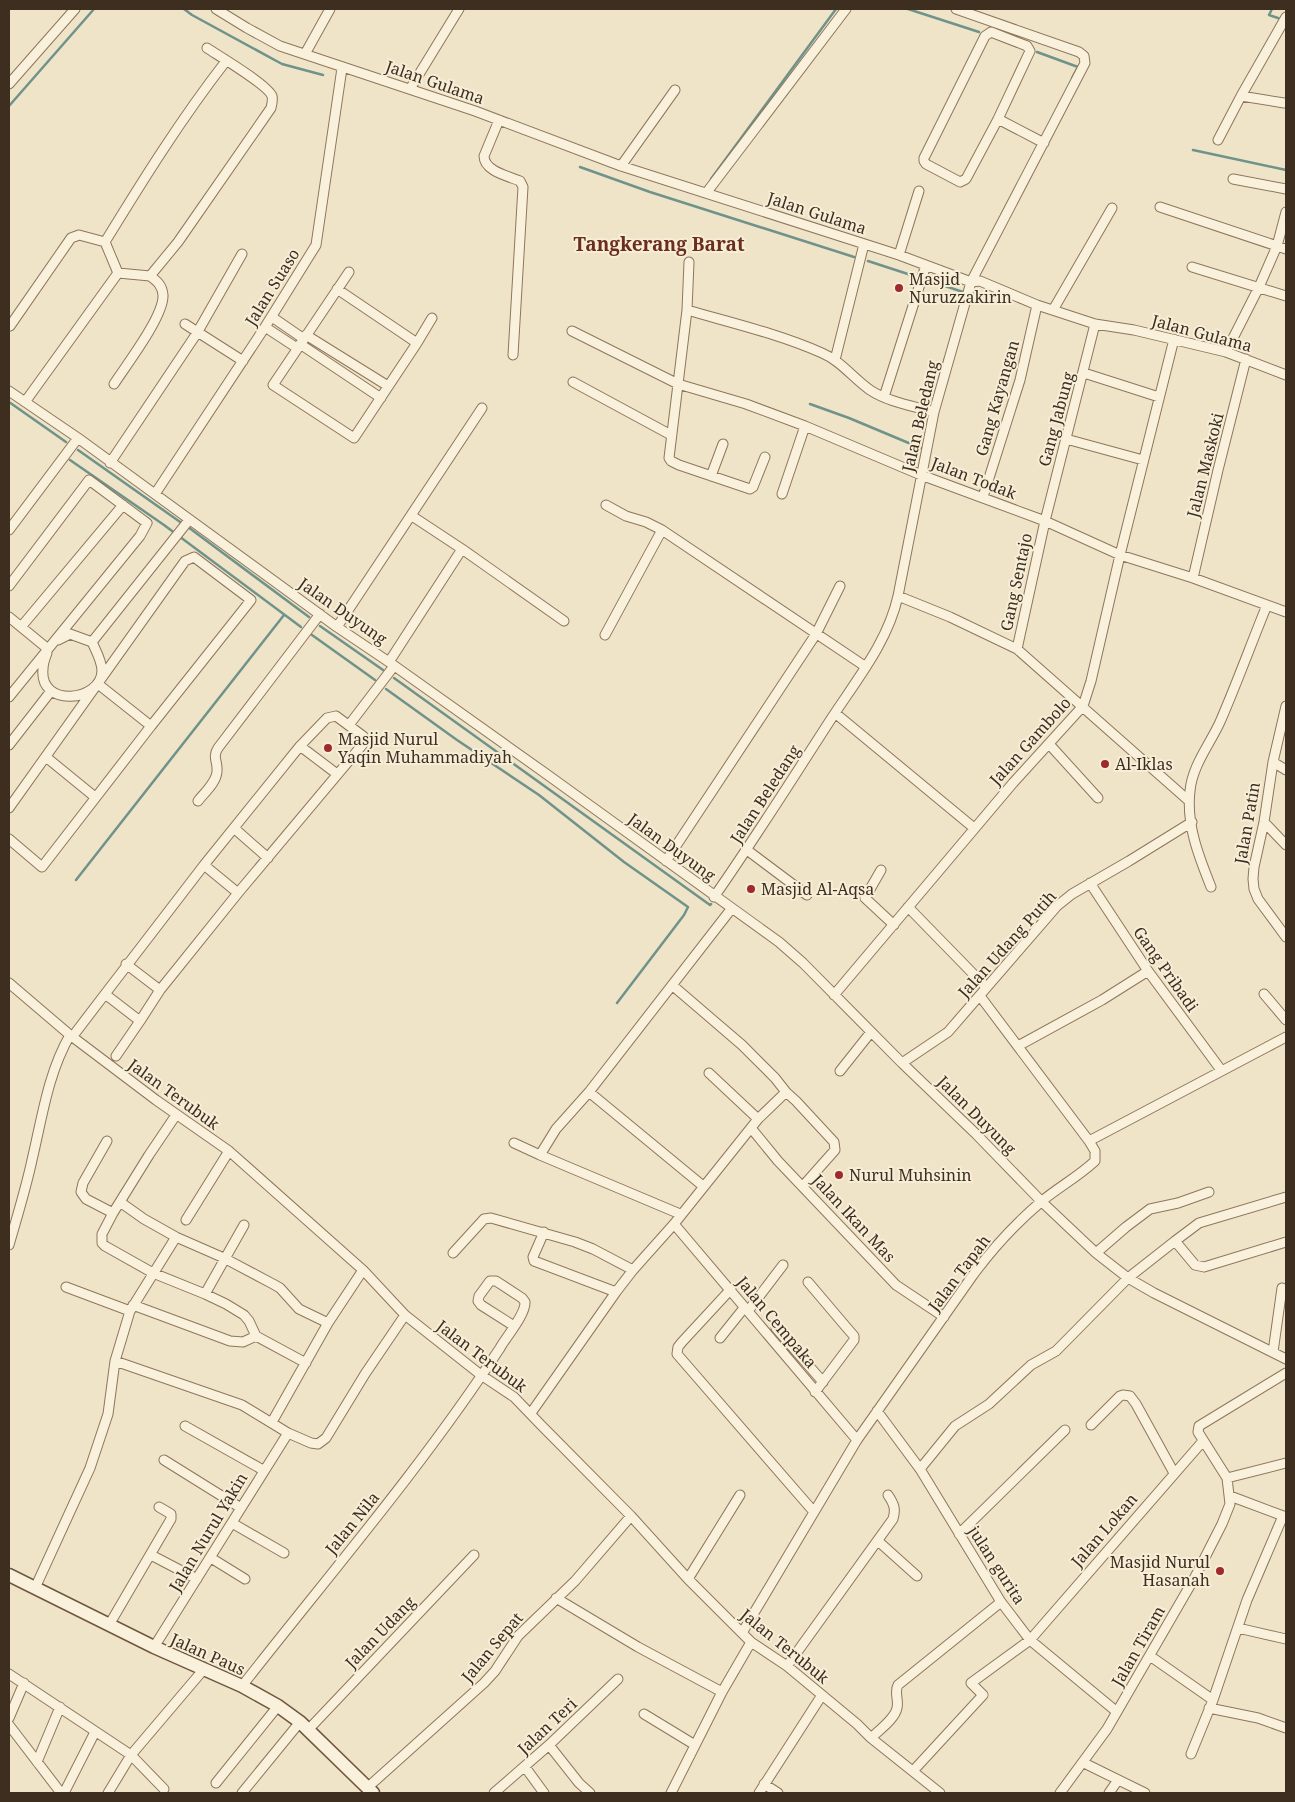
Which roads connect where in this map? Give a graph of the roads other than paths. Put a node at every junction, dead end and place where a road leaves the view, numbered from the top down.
1 (75, 9) edge
2 (216, 9) edge
3 (330, 9) edge
4 (459, 9) edge
5 (846, 9) edge
6 (956, 9) edge
7 (1286, 17) edge
8 (207, 48) dead end
9 (305, 54) junction
10 (226, 61) junction
11 (342, 68) junction
12 (9, 84) edge
13 (410, 89) junction
14 (675, 90) dead end
15 (1242, 96) junction
16 (1285, 105) edge
17 (998, 118) junction
18 (499, 120) junction
19 (1218, 140) dead end
20 (1044, 143) junction
21 (621, 166) junction
22 (1233, 179) dead end
23 (1286, 189) edge
24 (919, 191) dead end
25 (707, 192) junction
26 (1160, 206) dead end
27 (1112, 208) dead end
28 (1286, 212) edge
29 (105, 242) junction
30 (864, 244) junction
31 (1282, 247) edge
32 (242, 254) dead end
33 (899, 255) junction
34 (689, 262) dead end
35 (926, 265) junction
36 (1192, 267) dead end
37 (349, 272) dead end
38 (118, 273) junction
39 (150, 276) junction
40 (971, 282) junction
41 (1259, 287) junction
42 (337, 289) junction
43 (1286, 296) edge
44 (1037, 305) junction
45 (687, 310) junction
46 (1053, 310) junction
47 (272, 317) junction
48 (432, 318) dead end
49 (185, 324) dead end
50 (1096, 324) junction
51 (10, 326) dead end
52 (265, 327) junction
53 (572, 331) dead end
54 (197, 332) junction
55 (1174, 339) junction
56 (302, 342) junction
57 (417, 343) junction
58 (1226, 352) junction
59 (513, 355) dead end
60 (1246, 359) junction
61 (835, 360) junction
62 (243, 362) junction
63 (1084, 372) junction
64 (1286, 375) edge
65 (573, 382) dead end
66 (114, 384) dead end
67 (678, 384) junction
68 (388, 386) junction
69 (9, 391) edge
70 (884, 397) junction
71 (1159, 397) junction
72 (381, 398) junction
73 (25, 402) junction
74 (482, 408) dead end
75 (934, 412) junction
76 (805, 426) junction
77 (671, 434) junction
78 (78, 438) junction
79 (1066, 438) junction
80 (723, 444) dead end
81 (764, 457) dead end
82 (1143, 460) junction
83 (110, 463) junction
84 (921, 474) junction
85 (711, 476) junction
86 (155, 494) junction
87 (782, 494) dead end
88 (983, 497) junction
89 (123, 505) junction
90 (606, 505) dead end
91 (412, 516) junction
92 (1045, 521) junction
93 (183, 528) junction
94 (9, 530) edge
95 (662, 530) junction
96 (462, 549) junction
97 (1120, 554) junction
98 (1194, 578) junction
99 (9, 586) edge
100 (840, 586) dead end
101 (898, 596) junction
102 (1266, 605) junction
103 (1286, 612) edge
104 (320, 614) junction
105 (9, 618) edge
106 (564, 621) dead end
107 (21, 627) junction
108 (337, 627) junction
109 (816, 634) junction
110 (605, 635) dead end
111 (92, 642) junction
112 (48, 649) junction
113 (1017, 649) junction
114 (392, 664) junction
115 (866, 667) junction
116 (98, 684) junction
117 (51, 692) junction
118 (9, 696) edge
119 (1083, 706) junction
120 (1286, 706) edge
121 (835, 713) junction
122 (349, 725) junction
123 (151, 726) junction
124 (1049, 744) junction
125 (9, 745) edge
126 (300, 746) junction
127 (46, 756) junction
128 (1273, 762) junction
129 (1286, 770) edge
130 (337, 774) junction
131 (96, 797) junction
132 (1098, 798) dead end
133 (198, 801) dead end
134 (1189, 801) junction
135 (9, 808) edge
136 (1192, 822) junction
137 (1264, 822) junction
138 (974, 828) junction
139 (235, 829) junction
140 (9, 838) edge
141 (1286, 845) edge
142 (747, 850) junction
143 (268, 858) junction
144 (666, 861) junction
145 (204, 865) junction
146 (881, 870) dead end
147 (1090, 883) junction
148 (1211, 887) dead end
149 (238, 893) junction
150 (807, 895) dead end
151 (714, 897) junction
152 (908, 907) junction
153 (732, 908) junction
154 (894, 925) junction
155 (1286, 937) edge
156 (126, 964) junction
157 (1148, 972) junction
158 (672, 985) junction
159 (9, 986) edge
160 (986, 987) junction
161 (160, 990) junction
162 (105, 994) junction
163 (1264, 994) dead end
164 (834, 995) junction
165 (980, 996) junction
166 (1286, 1020) edge
167 (140, 1021) junction
168 (872, 1032) junction
169 (73, 1034) junction
170 (1286, 1037) edge
171 (1018, 1046) junction
172 (116, 1056) dead end
173 (902, 1063) junction
174 (1221, 1070) junction
175 (840, 1071) dead end
176 (709, 1072) dead end
177 (589, 1092) junction
178 (786, 1092) junction
179 (176, 1115) junction
180 (758, 1119) junction
181 (751, 1128) junction
182 (107, 1140) dead end
183 (1089, 1141) junction
184 (514, 1143) dead end
185 (229, 1151) junction
186 (540, 1155) junction
187 (703, 1186) junction
188 (803, 1186) junction
189 (1209, 1192) dead end
190 (1286, 1197) edge
191 (120, 1202) junction
192 (1042, 1202) junction
193 (113, 1213) junction
194 (680, 1214) junction
195 (186, 1220) dead end
196 (674, 1224) junction
197 (244, 1225) dead end
198 (544, 1232) junction
199 (176, 1237) junction
200 (1175, 1241) junction
201 (1286, 1242) edge
202 (9, 1245) edge
203 (453, 1253) dead end
204 (1096, 1253) junction
205 (224, 1258) junction
206 (783, 1265) dead end
207 (363, 1270) junction
208 (633, 1270) junction
209 (153, 1273) junction
210 (1128, 1278) junction
211 (808, 1282) dead end
212 (66, 1287) dead end
213 (1282, 1288) dead end
214 (730, 1289) junction
215 (616, 1292) junction
216 (205, 1294) junction
217 (132, 1308) junction
218 (746, 1309) junction
219 (405, 1315) junction
220 (944, 1317) junction
221 (328, 1323) junction
222 (514, 1326) junction
223 (776, 1328) dead end
224 (256, 1336) junction
225 (720, 1338) dead end
226 (796, 1351) junction
227 (1272, 1352) junction
228 (787, 1358) junction
229 (1286, 1359) edge
230 (115, 1361) junction
231 (306, 1363) junction
232 (1286, 1373) edge
233 (482, 1376) junction
234 (823, 1382) junction
235 (815, 1392) junction
236 (877, 1412) junction
237 (530, 1413) junction
238 (272, 1422) junction
239 (1092, 1425) dead end
240 (186, 1426) dead end
241 (1065, 1430) dead end
242 (288, 1433) junction
243 (858, 1440) junction
244 (1202, 1441) junction
245 (164, 1460) dead end
246 (1286, 1462) edge
247 (920, 1469) junction
248 (263, 1470) junction
249 (1174, 1473) junction
250 (1227, 1478) junction
251 (740, 1495) dead end
252 (888, 1495) dead end
253 (1230, 1496) junction
254 (159, 1507) dead end
255 (241, 1508) junction
256 (814, 1512) junction
257 (632, 1516) junction
258 (1285, 1517) edge
259 (232, 1522) junction
260 (959, 1534) junction
261 (878, 1541) junction
262 (284, 1553) dead end
263 (151, 1555) junction
264 (474, 1555) dead end
265 (211, 1558) junction
266 (9, 1575) edge
267 (917, 1576) dead end
268 (245, 1579) dead end
269 (688, 1579) junction
270 (198, 1580) junction
271 (34, 1588) junction
272 (556, 1598) junction
273 (1001, 1602) junction
274 (109, 1625) junction
275 (1238, 1628) junction
276 (742, 1633) junction
277 (1286, 1639) edge
278 (1030, 1640) junction
279 (751, 1642) junction
280 (154, 1647) junction
281 (1150, 1656) junction
282 (787, 1666) junction
283 (204, 1669) junction
284 (9, 1674) edge
285 (618, 1679) dead end
286 (24, 1683) junction
287 (242, 1686) junction
288 (722, 1692) junction
289 (822, 1695) junction
290 (1211, 1704) junction
291 (278, 1706) junction
292 (60, 1707) junction
293 (1117, 1712) junction
294 (644, 1714) dead end
295 (9, 1718) edge
296 (304, 1726) junction
297 (1286, 1728) edge
298 (10, 1731) edge
299 (94, 1732) junction
300 (871, 1738) junction
301 (549, 1745) junction
302 (695, 1745) junction
303 (1191, 1754) dead end
304 (131, 1755) junction
305 (36, 1762) junction
306 (1084, 1763) junction
307 (525, 1767) junction
308 (913, 1771) junction
309 (1118, 1780) junction
310 (216, 1783) dead end
311 (764, 1784) junction
312 (370, 1791) edge
313 (164, 1792) edge
314 (62, 1793) edge
315 (108, 1793) edge
316 (242, 1793) edge
317 (494, 1793) edge
318 (544, 1793) edge
319 (590, 1793) edge
320 (671, 1793) edge
321 (760, 1793) edge
322 (778, 1793) edge
323 (940, 1793) edge
324 (1060, 1793) edge
325 (1109, 1793) edge
326 (1145, 1793) edge

1 - 12 street
2 - 9 street, Jalan Gulama
3 - 9 street
4 - 13 street
5 - 25 street
6 - 20 street, Jalan Beledang
7 - 15 street
8 - 10 street
9 - 11 street, Jalan Gulama
10 - 29 street
10 - 39 street
11 - 13 street, Jalan Gulama
11 - 47 street, Jalan Suaso
13 - 18 street, Jalan Gulama
14 - 21 street
15 - 16 street
15 - 19 street
17 - 17 street
17 - 20 street
18 - 21 street, Jalan Gulama
18 - 59 street
20 - 40 street, Jalan Beledang
21 - 25 street, Jalan Gulama
22 - 23 street
24 - 33 street
25 - 30 street, Jalan Gulama
26 - 31 street
27 - 46 street
28 - 31 street
29 - 38 street
29 - 51 street
30 - 33 street, Jalan Gulama
30 - 61 street
31 - 41 street
32 - 54 street
33 - 35 street, Jalan Gulama
34 - 45 street
35 - 40 street, Jalan Gulama
35 - 70 street
36 - 41 street
37 - 42 street
38 - 39 street
38 - 73 street
39 - 66 street
40 - 44 street, Jalan Gulama
40 - 75 street, Jalan Beledang
41 - 43 street
41 - 58 street
42 - 56 street
42 - 57 street
44 - 46 street, Jalan Gulama
44 - 88 street, Gang Kayangan
45 - 61 street
45 - 67 street
46 - 50 street, Jalan Gulama
47 - 52 street, Jalan Suaso
47 - 56 street
48 - 57 street
49 - 54 street
50 - 55 street, Jalan Gulama
50 - 63 street, Gang Jabung
52 - 56 street
52 - 62 street, Jalan Suaso
53 - 67 street, Jalan Todak
54 - 62 street
54 - 83 street
55 - 58 street, Jalan Gulama
55 - 71 street, Jalan Gambolo
56 - 68 street
56 - 72 street
56 - 72 street
57 - 68 street
58 - 60 street, Jalan Gulama
60 - 64 street, Jalan Gulama
60 - 98 street, Jalan Maskoki
61 - 70 street
62 - 86 street, Jalan Suaso
63 - 71 street
63 - 79 street, Gang Jabung
65 - 77 street
67 - 76 street, Jalan Todak
67 - 77 street
68 - 72 street
69 - 73 street, Jalan Duyung
70 - 75 street
71 - 82 street, Jalan Gambolo
73 - 78 street, Jalan Duyung
74 - 91 street
75 - 84 street, Jalan Beledang
76 - 84 street, Jalan Todak
76 - 87 street
77 - 85 street
78 - 83 street, Jalan Duyung
78 - 94 street
79 - 82 street
79 - 92 street, Gang Jabung
80 - 85 street
81 - 85 street
82 - 97 street, Jalan Gambolo
83 - 86 street, Jalan Duyung
84 - 88 street, Jalan Todak
84 - 101 street, Jalan Beledang
86 - 93 street, Jalan Duyung
88 - 92 street, Jalan Todak
89 - 99 street
89 - 107 street
89 - 112 street
90 - 95 street
91 - 96 street
91 - 108 street
92 - 97 street, Jalan Todak
92 - 113 street, Gang Sentajo
93 - 104 street, Jalan Duyung
93 - 111 street
95 - 109 street
95 - 110 street
96 - 106 street
96 - 114 street
97 - 98 street, Jalan Todak
97 - 119 street, Jalan Gambolo
98 - 102 street, Jalan Todak
100 - 109 street
101 - 113 street
101 - 115 street, Jalan Beledang
102 - 103 street, Jalan Todak
102 - 134 street
104 - 108 street, Jalan Duyung
104 - 133 street
105 - 107 street
107 - 112 street
108 - 114 street, Jalan Duyung
109 - 115 street
109 - 144 street
111 - 112 street
111 - 116 street
112 - 117 street
112 - 118 street
113 - 119 street
114 - 122 street
114 - 144 street, Jalan Duyung
115 - 121 street, Jalan Beledang
116 - 117 street
116 - 123 street
116 - 123 street
116 - 127 street
117 - 125 street
119 - 124 street, Jalan Gambolo
119 - 134 street
120 - 128 street, Jalan Patin
121 - 138 street
121 - 142 street, Jalan Beledang
122 - 126 street
122 - 130 street
123 - 131 street
124 - 132 street
124 - 138 street, Jalan Gambolo
126 - 130 street
126 - 139 street
127 - 131 street
127 - 135 street
128 - 129 street
128 - 137 street, Jalan Patin
130 - 143 street
131 - 140 street
134 - 136 street
136 - 147 street, Jalan Udang Putih
136 - 148 street
137 - 141 street
137 - 155 street, Jalan Patin
138 - 152 street, Jalan Gambolo
139 - 143 street
139 - 145 street
142 - 150 street
142 - 151 street, Jalan Beledang
143 - 149 street
144 - 151 street, Jalan Duyung
145 - 149 street
145 - 156 street
146 - 154 street
147 - 157 street, Gang Pribadi
147 - 160 street, Jalan Udang Putih
149 - 161 street
151 - 153 street, Jalan Duyung
152 - 154 street, Jalan Gambolo
152 - 160 street
153 - 158 street
153 - 164 street, Jalan Duyung
154 - 164 street, Jalan Gambolo
156 - 161 street
156 - 162 street
157 - 171 street
157 - 174 street, Gang Pribadi
158 - 177 street
158 - 178 street
159 - 169 street, Jalan Terubuk
160 - 165 street, Jalan Udang Putih
161 - 167 street
162 - 167 street
162 - 169 street
163 - 166 street
164 - 168 street, Jalan Duyung
165 - 171 street
165 - 173 street, Jalan Udang Putih
167 - 172 street
168 - 173 street, Jalan Duyung
168 - 175 street
169 - 179 street, Jalan Terubuk
169 - 202 street
170 - 174 street
171 - 183 street
173 - 192 street, Jalan Duyung
174 - 183 street
176 - 180 street
177 - 186 street
177 - 187 street
178 - 180 street
178 - 188 street
179 - 185 street, Jalan Terubuk
179 - 191 street
180 - 181 street
181 - 187 street
181 - 188 street, Jalan Ikan Mas
182 - 193 street
183 - 192 street, Jalan Tapah
184 - 186 street
185 - 195 street
185 - 207 street, Jalan Terubuk
186 - 194 street
187 - 194 street
188 - 220 street, Jalan Ikan Mas
189 - 204 street
190 - 200 street
191 - 193 street
191 - 199 street
192 - 204 street, Jalan Duyung
192 - 220 street, Jalan Tapah
193 - 209 street
194 - 196 street
196 - 208 street
196 - 214 street, Jalan Cempaka
197 - 205 street
198 - 203 street
198 - 208 street
198 - 215 street
199 - 205 street
199 - 209 street
200 - 201 street
200 - 210 street
204 - 210 street, Jalan Duyung
205 - 216 street
205 - 221 street
206 - 218 street
207 - 219 street, Jalan Terubuk
207 - 221 street
208 - 215 street
209 - 216 street
209 - 217 street
210 - 227 street, Jalan Duyung
210 - 247 street
211 - 234 street
212 - 217 street
213 - 227 street
214 - 218 street, Jalan Cempaka
214 - 256 street
215 - 237 street
216 - 224 street
217 - 224 street
217 - 230 street
218 - 225 street
218 - 228 street, Jalan Cempaka
219 - 233 street, Jalan Terubuk
219 - 242 street
220 - 236 street, Jalan Tapah
221 - 231 street
222 - 222 street, Jalan Nila
222 - 233 street, Jalan Nila
223 - 226 street
224 - 231 street
226 - 228 street
226 - 234 street
227 - 229 street, Jalan Duyung
228 - 235 street, Jalan Cempaka
230 - 238 street
230 - 271 street
231 - 238 street
232 - 244 street
233 - 237 street, Jalan Terubuk
233 - 287 street, Jalan Nila
234 - 235 street
235 - 243 street, Jalan Cempaka
236 - 243 street, Jalan Tapah
236 - 247 street, julan gurita
237 - 257 street, Jalan Terubuk
238 - 242 street
239 - 249 street
240 - 248 street
241 - 260 street
242 - 248 street, Jalan Nurul Yakin
243 - 256 street, Jalan Tapah
244 - 249 street, Jalan Lokan
244 - 250 street
245 - 255 street
246 - 250 street
247 - 260 street, julan gurita
248 - 255 street, Jalan Nurul Yakin
249 - 278 street, Jalan Lokan
250 - 253 street, Jalan Tiram
251 - 269 street
252 - 261 street
253 - 258 street
253 - 281 street, Jalan Tiram
254 - 263 street
255 - 259 street, Jalan Nurul Yakin
256 - 276 street, Jalan Tapah
257 - 269 street, Jalan Terubuk
257 - 272 street, Jalan Sepat
258 - 275 street
259 - 262 street
259 - 265 street, Jalan Nurul Yakin
260 - 273 street, julan gurita
261 - 267 street
261 - 282 street
263 - 270 street
263 - 274 street
264 - 296 street, Jalan Udang
265 - 268 street
265 - 270 street, Jalan Nurul Yakin
266 - 271 main road, Jalan Paus
269 - 276 street, Jalan Terubuk
270 - 280 street, Jalan Nurul Yakin
271 - 274 main road, Jalan Paus
272 - 288 street
272 - 312 street, Jalan Sepat
273 - 278 street, julan gurita
273 - 300 street
274 - 280 main road, Jalan Paus
275 - 277 street
275 - 290 street
276 - 279 street, Jalan Terubuk
278 - 293 street, julan gurita
278 - 308 street, Jalan Lokan
279 - 282 street, Jalan Terubuk
279 - 288 street
280 - 283 main road, Jalan Paus
281 - 290 street
281 - 293 street, Jalan Tiram
282 - 289 street, Jalan Terubuk
283 - 287 main road, Jalan Paus
283 - 304 street
284 - 286 street
285 - 301 street, Jalan Teri
286 - 292 street
286 - 295 street
287 - 291 main road, Jalan Paus
288 - 302 street
289 - 300 street, Jalan Terubuk
289 - 311 street
290 - 297 street
290 - 303 street
291 - 296 main road, Jalan Paus
291 - 310 street
292 - 299 street
292 - 305 street
293 - 306 street, Jalan Tiram
294 - 302 street
296 - 312 main road, Jalan Paus
296 - 316 street, Jalan Udang
298 - 305 street
299 - 304 street
299 - 314 street
300 - 308 street, Jalan Terubuk
301 - 307 street, Jalan Teri
301 - 319 street
302 - 320 street
304 - 313 street
304 - 315 street
305 - 314 street
306 - 309 street
306 - 324 street, Jalan Tiram
307 - 317 street, Jalan Teri
307 - 318 street
308 - 323 street, Jalan Terubuk
309 - 325 street
309 - 326 street
311 - 321 street
311 - 322 street

